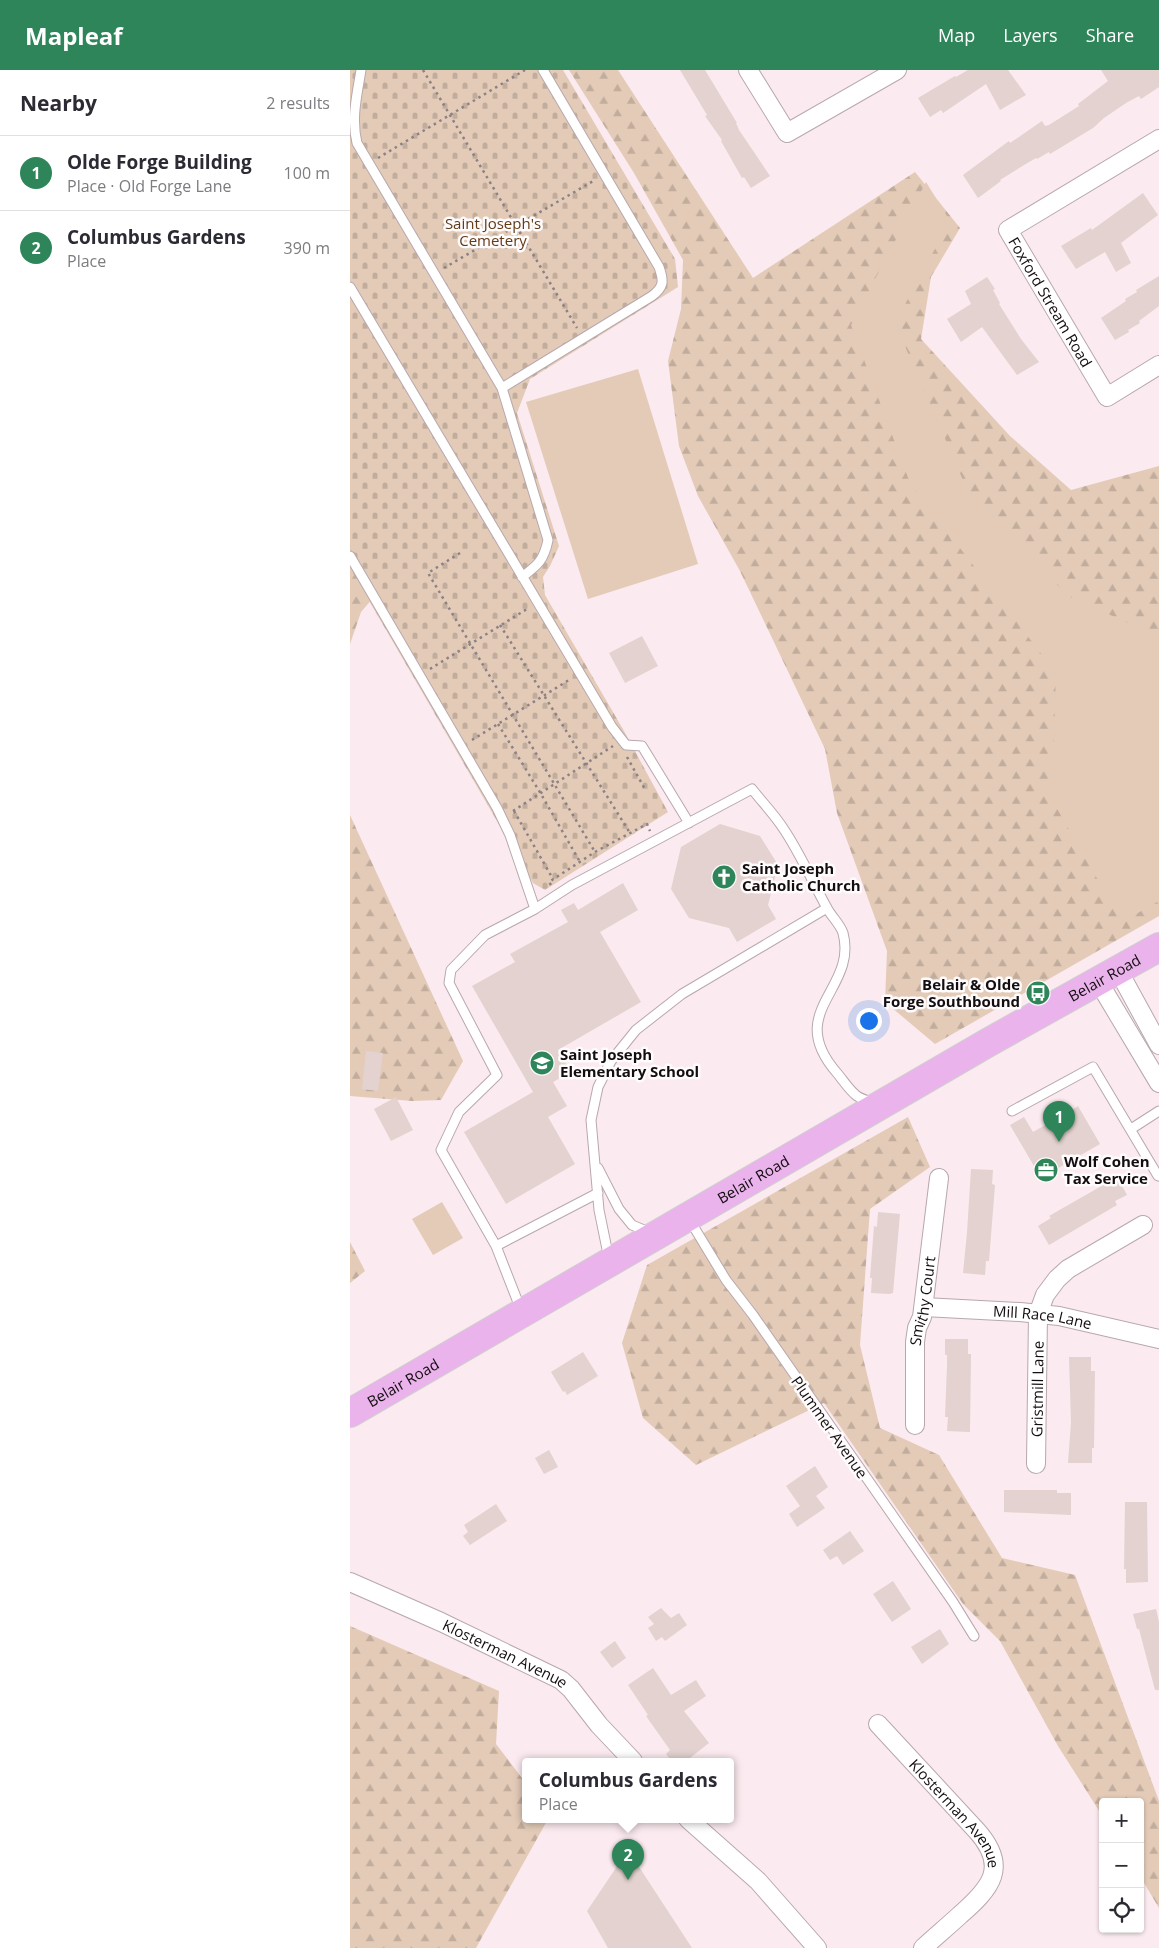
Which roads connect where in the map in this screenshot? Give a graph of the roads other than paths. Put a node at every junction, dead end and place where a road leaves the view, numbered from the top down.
1 (361, 70) edge
2 (543, 70) edge
3 (748, 70) edge
4 (897, 70) edge
5 (1159, 139) edge
6 (350, 287) edge
7 (1159, 365) edge
8 (502, 388) junction
9 (350, 556) edge
10 (522, 577) junction
11 (688, 824) junction
12 (535, 908) junction
13 (827, 908) junction
14 (1159, 947) edge
15 (1108, 976) junction
16 (1158, 1042) edge
17 (1159, 1083) edge
18 (881, 1106) junction
19 (1012, 1110) dead end
20 (1159, 1111) edge
21 (1131, 1129) junction
22 (596, 1165) junction
23 (1158, 1176) edge
24 (939, 1178) dead end
25 (598, 1193) junction
26 (688, 1217) junction
27 (1143, 1226) dead end
28 (656, 1236) junction
29 (496, 1246) junction
30 (610, 1262) junction
31 (924, 1307) junction
32 (522, 1314) junction
33 (1038, 1314) junction
34 (1159, 1339) edge
35 (350, 1414) edge
36 (915, 1426) dead end
37 (1036, 1464) dead end
38 (350, 1582) edge
39 (974, 1636) dead end
40 (878, 1724) dead end
41 (630, 1758) edge
42 (693, 1823) edge
43 (817, 1948) edge
44 (923, 1948) edge

1 - 8 lane
2 - 8 lane
3 - 4 street
5 - 7 street, Foxford Stream Road
6 - 10 lane
8 - 10 lane
9 - 12 lane
10 - 11 lane
11 - 12 lane
11 - 13 lane
12 - 29 lane
13 - 18 lane
13 - 22 lane
14 - 15 highway, Belair Road
15 - 16 street
15 - 17 street
15 - 18 highway, Belair Road
18 - 26 highway, Belair Road
19 - 21 lane
20 - 21 lane
21 - 23 lane
22 - 25 lane
22 - 28 lane
24 - 31 street, Smithy Court
25 - 29 lane
25 - 30 lane
26 - 28 highway, Belair Road
26 - 39 lane, Plummer Avenue
27 - 33 street
28 - 30 highway, Belair Road
29 - 32 lane
30 - 32 highway, Belair Road
31 - 33 street, Mill Race Lane
31 - 36 street, Smithy Court
32 - 35 highway, Belair Road
33 - 34 street, Mill Race Lane
33 - 37 street, Gristmill Lane
38 - 41 street, Klosterman Avenue
40 - 44 street, Klosterman Avenue
42 - 43 street

